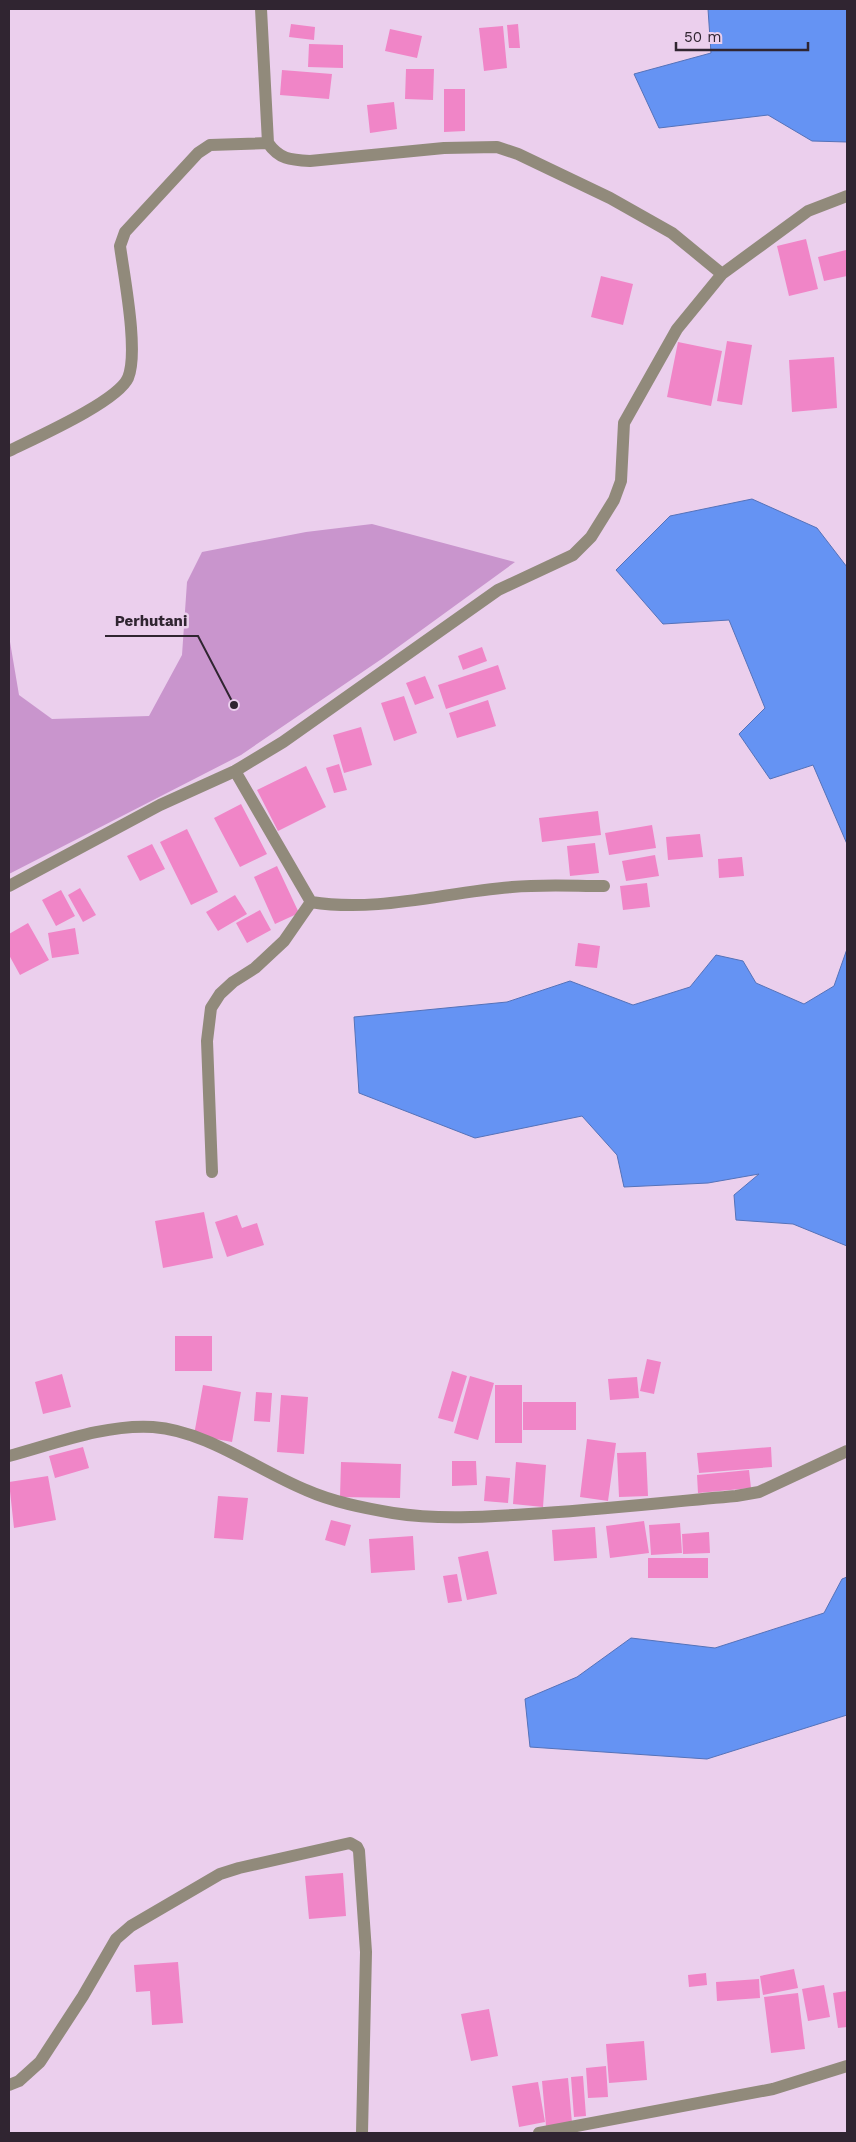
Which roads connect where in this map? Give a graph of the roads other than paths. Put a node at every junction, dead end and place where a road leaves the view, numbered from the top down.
1 (260, 9) edge
2 (268, 143) junction
3 (847, 196) edge
4 (722, 274) junction
5 (9, 451) edge
6 (235, 771) junction
7 (9, 886) edge
8 (604, 886) dead end
9 (311, 902) junction
10 (212, 1172) dead end
11 (847, 1451) edge
12 (9, 1456) edge
13 (847, 2066) edge
14 (9, 2085) edge
15 (362, 2133) edge
16 (539, 2133) edge

1 - 2 street
2 - 4 street
2 - 5 street
3 - 4 street
4 - 6 street
6 - 7 street
6 - 9 street
8 - 9 street
9 - 10 street
11 - 12 street
13 - 16 street
14 - 15 street

